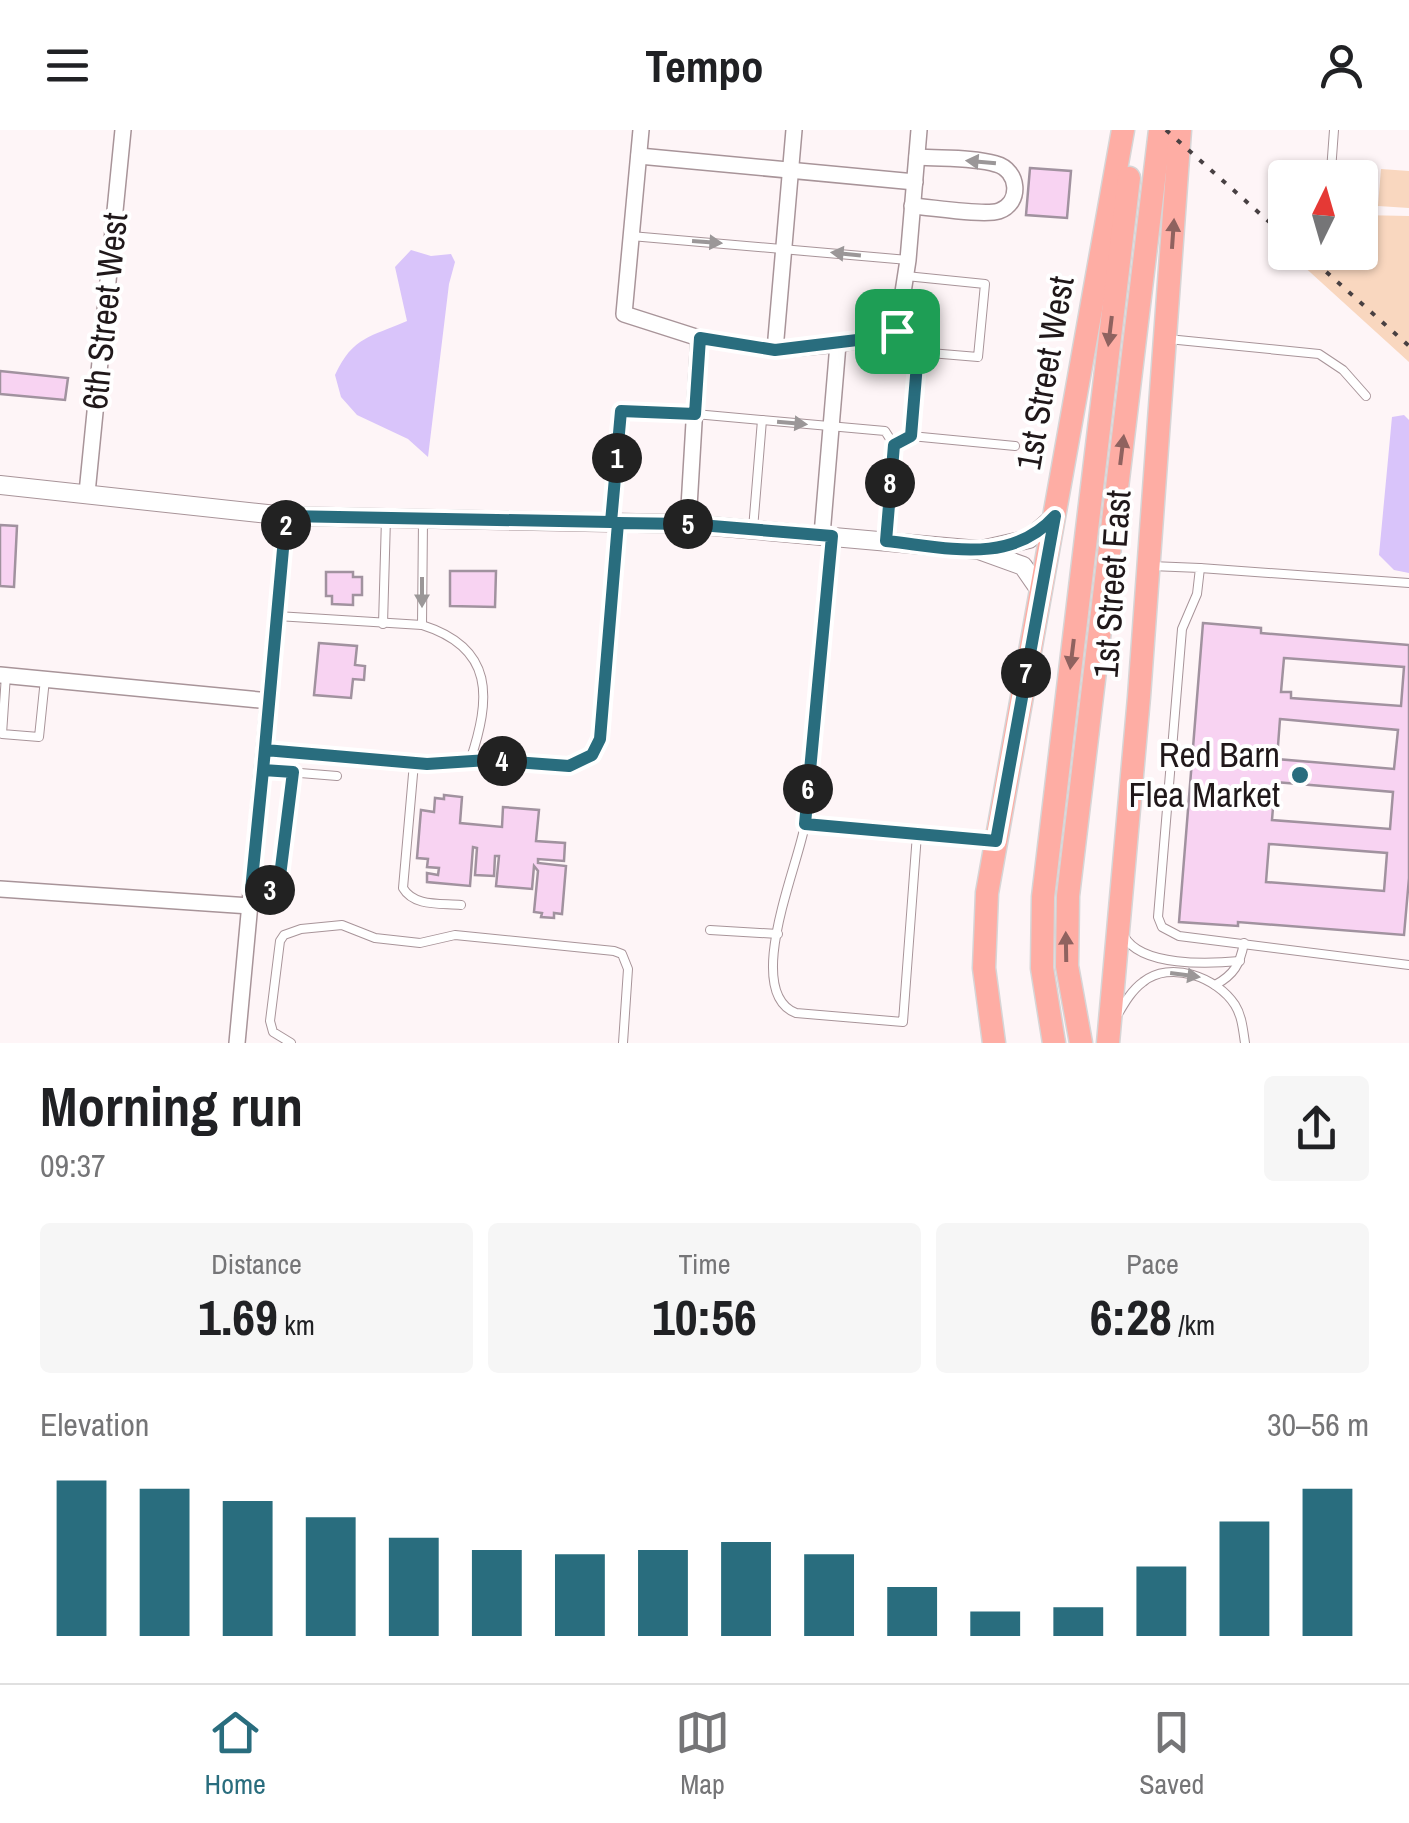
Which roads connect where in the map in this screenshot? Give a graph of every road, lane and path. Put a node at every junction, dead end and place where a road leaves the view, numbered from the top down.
1 (122, 130) edge
2 (641, 130) edge
3 (794, 130) edge
4 (919, 130) edge
5 (1127, 130) edge
6 (1160, 130) edge
7 (1180, 130) edge
8 (1334, 130) edge
9 (639, 156) junction
10 (917, 157) junction
11 (1333, 160) edge
12 (790, 169) junction
13 (915, 182) junction
14 (912, 206) junction
15 (631, 236) junction
16 (784, 248) junction
17 (907, 268) junction
18 (897, 331) junction
19 (700, 338) junction
20 (1165, 338) junction
21 (838, 344) junction
22 (775, 350) junction
23 (918, 352) junction
24 (1366, 396) dead end
25 (695, 414) junction
26 (762, 420) junction
27 (831, 426) junction
28 (911, 436) junction
29 (894, 445) junction
30 (1014, 446) dead end
31 (0, 485) edge
32 (87, 493) junction
33 (286, 516) junction
34 (1055, 516) junction
35 (386, 518) junction
36 (423, 519) junction
37 (615, 523) junction
38 (688, 524) junction
39 (753, 529) junction
40 (827, 536) junction
41 (886, 541) junction
42 (979, 550) junction
43 (1148, 566) junction
44 (1200, 568) junction
45 (1409, 583) edge
46 (1041, 592) junction
47 (278, 616) junction
48 (383, 624) junction
49 (422, 625) junction
50 (3, 675) edge
51 (45, 679) junction
52 (270, 701) junction
53 (265, 750) junction
54 (470, 761) junction
55 (414, 763) junction
56 (263, 770) junction
57 (293, 772) junction
58 (337, 776) dead end
59 (805, 824) junction
60 (917, 834) junction
61 (996, 841) junction
62 (0, 889) edge
63 (250, 898) junction
64 (461, 905) dead end
65 (1118, 926) junction
66 (710, 930) dead end
67 (778, 934) junction
68 (1244, 943) junction
69 (1240, 962) junction
70 (1409, 965) edge
71 (1215, 985) junction
72 (1108, 1036) edge
73 (237, 1043) edge
74 (291, 1043) edge
75 (623, 1043) edge
76 (994, 1043) edge
77 (1054, 1043) edge
78 (1081, 1043) edge
79 (1245, 1043) edge

1 - 32 street, 6th Street West
2 - 9 street
3 - 12 street
4 - 10 street
5 - 34 main road, 1st Street West
5 -> 77 main road, 1st Street West
78 -> 6 main road
20 -> 7 main road, 1st Street East
8 - 11 lane
9 - 12 street
9 - 15 street
10 - 13 street
14 -> 10 street
12 - 13 street
12 - 16 street
13 - 14 street
14 - 17 street
15 -> 16 lane
15 - 19 street
17 -> 16 lane
16 - 22 street
17 - 18 street
17 - 23 lane
18 - 21 street
18 - 23 lane
19 - 22 street
19 - 25 street
20 - 24 lane
20 - 43 main road, 1st Street East
21 - 22 street
21 - 27 street
23 - 28 lane
25 - 26 lane
25 - 37 lane
25 - 38 street
26 -> 27 lane
26 - 39 lane
27 - 29 lane
27 - 40 street
28 - 29 lane
28 - 30 lane
29 - 41 lane
31 - 32 street
32 - 33 street
33 - 35 street
33 - 47 street
34 - 42 street
34 - 46 main road, 1st Street West
35 - 36 street
35 - 48 lane
36 - 37 street
36 -> 49 lane
37 - 38 street
37 - 54 lane
38 - 39 street
39 - 40 street
40 - 41 street
40 - 59 lane
41 - 42 street
42 - 46 street
43 - 44 lane
43 - 65 main road, 1st Street East
44 - 45 lane
44 - 68 lane
46 - 61 main road, 1st Street West
47 - 48 lane
47 - 52 street
48 - 49 lane
49 - 54 lane
50 - 51 street
50 - 51 lane
51 - 52 street
52 - 53 street
53 - 55 lane
53 - 56 street
54 - 55 lane
55 - 64 lane
56 - 57 lane
56 - 63 street
57 - 58 lane
57 - 63 lane
59 - 60 lane
59 - 67 lane
60 - 61 lane
60 - 67 lane
61 - 76 main road, 1st Street West
62 - 63 street
63 - 73 street
65 - 69 lane
65 - 72 main road, 1st Street East
66 - 67 lane
68 - 69 lane
68 - 70 lane
69 - 71 lane
72 -> 71 lane
71 - 79 lane
74 - 75 lane

